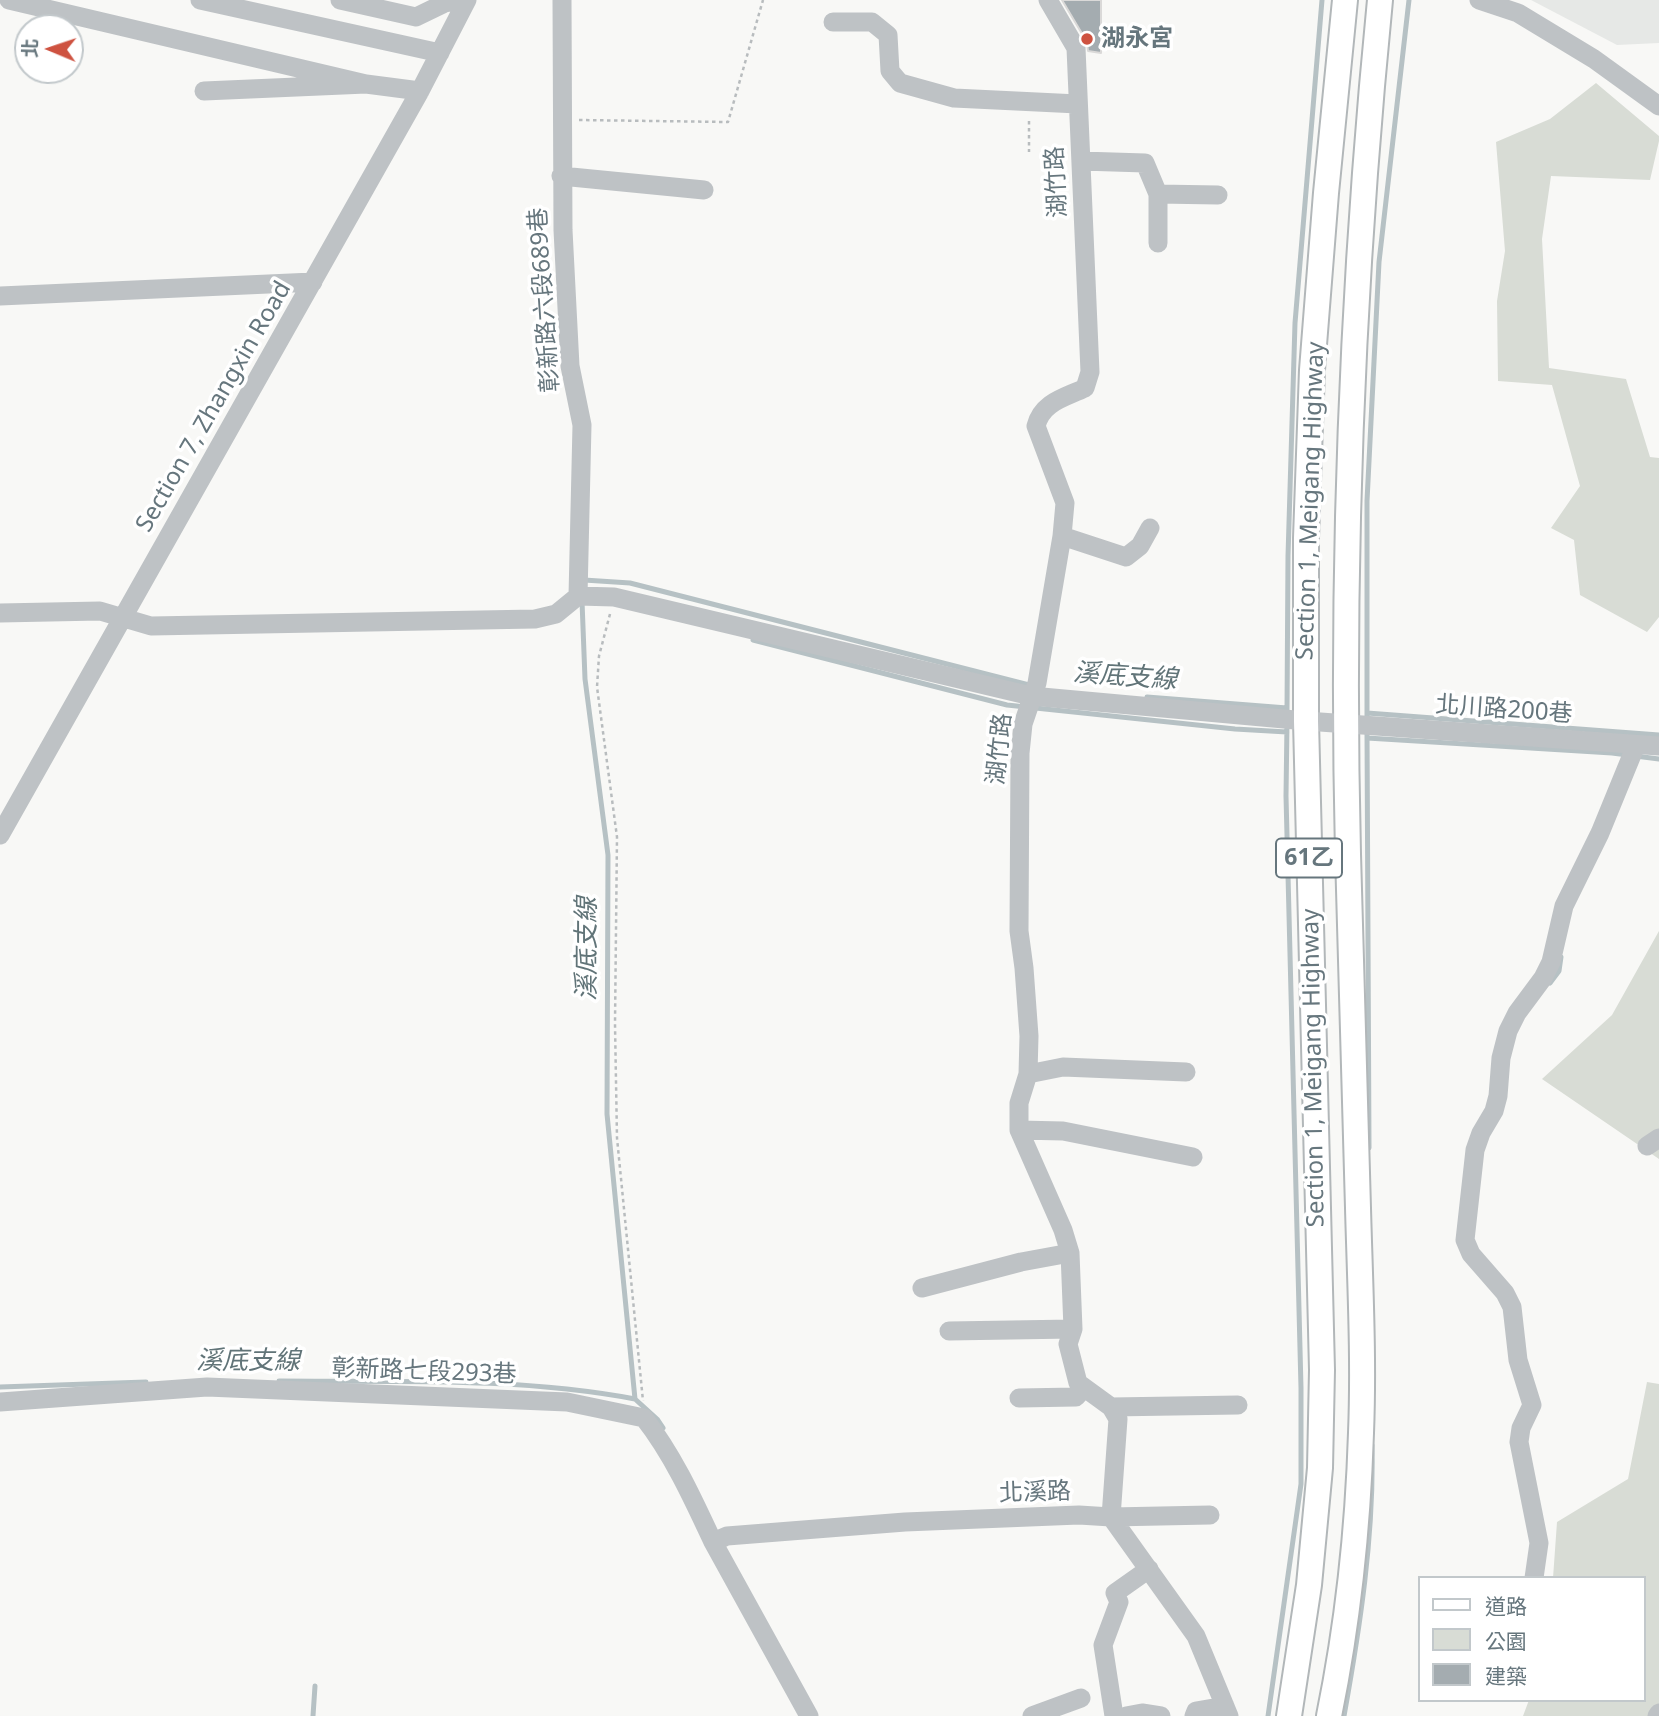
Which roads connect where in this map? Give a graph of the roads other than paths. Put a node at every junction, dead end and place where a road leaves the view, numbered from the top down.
1 (9, 0) edge
2 (200, 0) edge
3 (340, 0) edge
4 (460, 0) edge
5 (467, 0) edge
6 (562, 0) edge
7 (1048, 0) edge
8 (1345, 0) edge
9 (1380, 0) edge
10 (1479, 0) edge
11 (833, 22) dead end
12 (440, 53) junction
13 (366, 84) junction
14 (204, 91) dead end
15 (420, 91) junction
16 (1078, 104) junction
17 (1659, 106) edge
18 (1081, 161) junction
19 (561, 176) junction
20 (704, 190) dead end
21 (1158, 194) junction
22 (1218, 195) dead end
23 (1158, 243) dead end
24 (313, 282) junction
25 (0, 296) edge
26 (1150, 528) dead end
27 (1062, 536) junction
28 (578, 596) junction
29 (0, 613) edge
30 (122, 619) junction
31 (1031, 696) junction
32 (1306, 721) junction
33 (1345, 722) junction
34 (1636, 744) junction
35 (1659, 746) edge
36 (0, 835) edge
37 (1186, 1072) dead end
38 (1028, 1074) junction
39 (1019, 1130) junction
40 (1193, 1157) dead end
41 (1070, 1253) junction
42 (922, 1288) dead end
43 (1073, 1329) junction
44 (949, 1331) dead end
45 (1084, 1388) junction
46 (1019, 1398) dead end
47 (0, 1402) edge
48 (1238, 1405) dead end
49 (1111, 1407) junction
50 (1210, 1514) dead end
51 (1111, 1517) junction
52 (720, 1539) junction
53 (1149, 1569) junction
54 (1534, 1576) edge
55 (1081, 1698) dead end
56 (1227, 1711) edge
57 (1195, 1714) edge
58 (809, 1716) edge
59 (1032, 1716) edge
60 (1114, 1716) edge
61 (1126, 1716) edge
62 (1161, 1716) edge
63 (1170, 1716) edge
64 (1289, 1716) edge
65 (1329, 1716) edge

1 - 13 street
2 - 12 street
3 - 4 street
5 - 12 street, Section 7, Zhangxin Road
6 - 19 street, 彰新路六段689巷
7 - 16 street, 湖竹路
8 - 32 main road, Section 1, Meigang Highway / 61乙
9 - 33 main road, Section 1, Meigang Highway / 61乙
10 - 17 street
11 - 16 street
12 - 15 street, Section 7, Zhangxin Road
13 - 14 street
13 - 15 street
15 - 24 street, Section 7, Zhangxin Road
16 - 18 street, 湖竹路
18 - 21 street
18 - 27 street, 湖竹路
19 - 20 street
19 - 28 street, 彰新路六段689巷
21 - 22 street
21 - 23 street
24 - 25 street
24 - 30 street, Section 7, Zhangxin Road
26 - 27 street
27 - 31 street, 湖竹路
28 - 30 street
28 - 31 street, 北川路200巷
29 - 30 street
30 - 36 street, Section 7, Zhangxin Road
31 - 32 street, 北川路200巷
31 - 38 street, 湖竹路
32 - 33 street, 北川路200巷
32 - 64 main road, Section 1, Meigang Highway / 61乙
33 - 34 street, 北川路200巷
33 - 65 main road, Section 1, Meigang Highway / 61乙
34 - 35 street, 北川路200巷
34 - 54 street
37 - 38 street
38 - 39 street, 湖竹路
39 - 40 street
39 - 41 street, 湖竹路
41 - 42 street
41 - 43 street, 湖竹路
43 - 44 street
43 - 45 street, 湖竹路
45 - 46 street
45 - 49 street
47 - 52 street, 彰新路七段293巷
48 - 49 street
49 - 51 street
50 - 51 street, 北溪路
51 - 52 street, 北溪路
51 - 53 street
52 - 58 street
53 - 56 street
53 - 60 street
55 - 59 street
56 - 57 street
57 - 63 street
61 - 62 street

